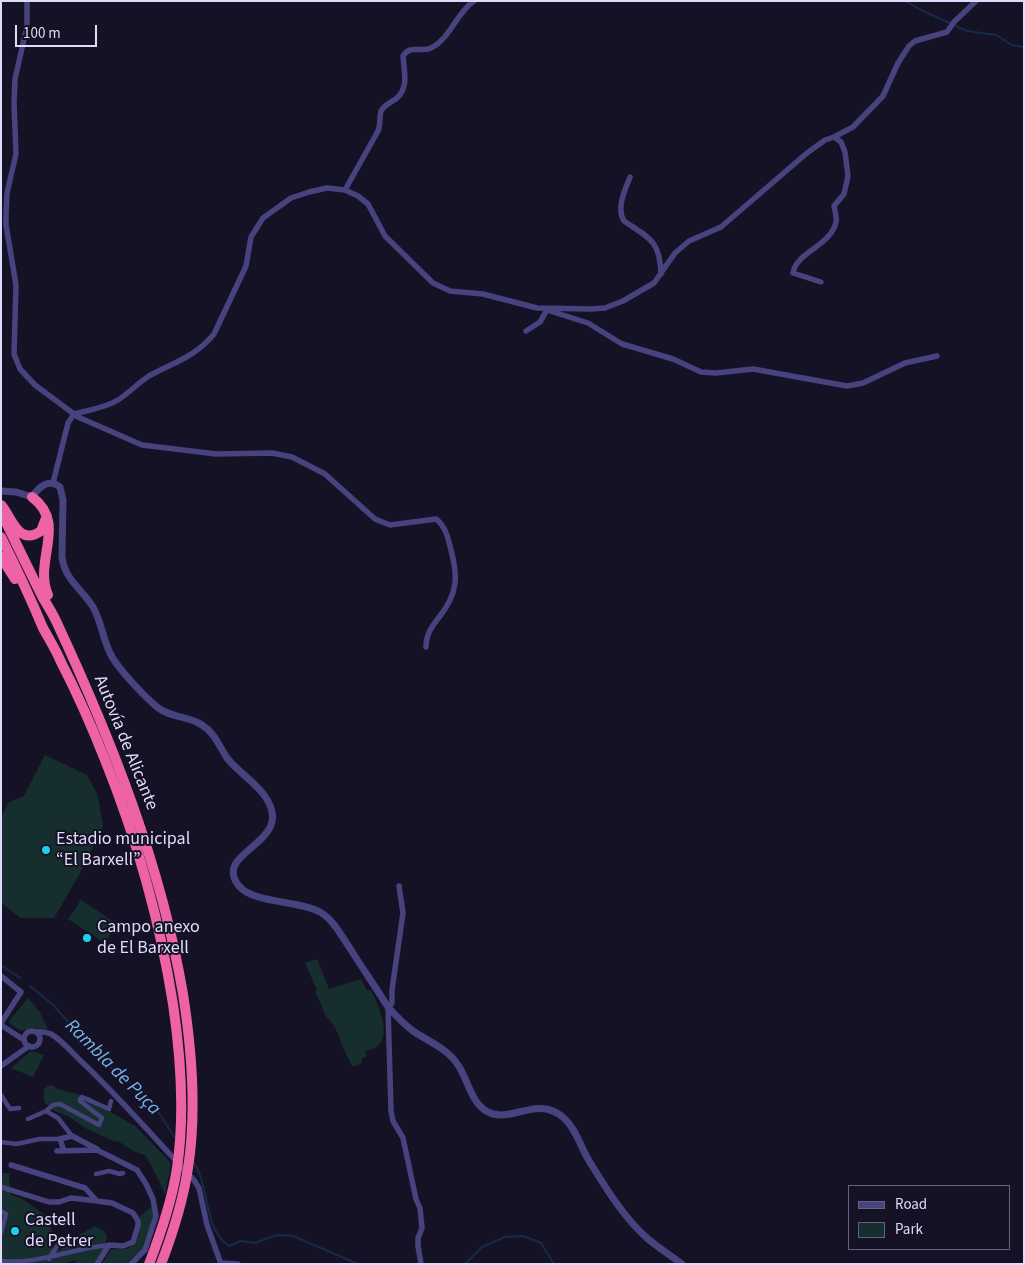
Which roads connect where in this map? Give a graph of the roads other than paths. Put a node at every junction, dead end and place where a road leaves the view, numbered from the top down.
1 (27, 1) edge
2 (474, 1) edge
3 (976, 1) edge
4 (834, 137) junction
5 (630, 177) dead end
6 (345, 190) junction
7 (661, 274) junction
8 (821, 282) dead end
9 (547, 310) junction
10 (526, 332) dead end
11 (937, 356) dead end
12 (74, 414) junction
13 (53, 483) junction
14 (1, 490) edge
15 (32, 497) junction
16 (1, 505) edge
17 (1, 512) edge
18 (45, 512) junction
19 (1, 537) edge
20 (1, 557) edge
21 (56, 620) junction
22 (44, 629) junction
23 (426, 647) dead end
24 (399, 886) dead end
25 (1, 976) edge
26 (388, 1007) junction
27 (1, 1024) edge
28 (37, 1032) junction
29 (50, 1034) junction
30 (40, 1039) junction
31 (26, 1041) junction
32 (1, 1066) edge
33 (1, 1095) edge
34 (111, 1101) dead end
35 (19, 1108) dead end
36 (46, 1111) junction
37 (28, 1119) dead end
38 (72, 1136) junction
39 (60, 1139) junction
40 (1, 1142) edge
41 (97, 1150) junction
42 (11, 1165) dead end
43 (123, 1173) dead end
44 (96, 1174) dead end
45 (1, 1187) edge
46 (97, 1201) junction
47 (1, 1211) edge
48 (1, 1233) edge
49 (59, 1243) dead end
50 (109, 1245) junction
51 (47, 1259) junction
52 (1, 1261) edge
53 (97, 1264) edge
54 (131, 1264) edge
55 (149, 1264) edge
56 (161, 1264) edge
57 (221, 1264) edge
58 (238, 1264) edge
59 (421, 1264) edge
60 (682, 1264) edge

1 - 12 street
2 - 6 street
3 - 4 street
4 - 7 street
4 - 8 street
5 - 7 street
6 - 9 street
6 - 12 street
7 - 9 street
9 - 10 street
9 - 11 street
12 - 13 street
12 - 23 street
13 - 15 street
13 - 26 street
14 - 15 street
15 - 18 highway
16 - 18 highway
17 - 21 highway, Autovía de Alicante
18 - 21 highway
19 - 22 highway, Autovía de Alicante
20 - 22 highway
21 - 56 highway, Autovía de Alicante
22 - 55 highway, Autovía de Alicante
24 - 26 street
25 - 27 street
26 - 59 street
26 - 60 street
27 - 31 street
28 - 29 street
28 - 30 street
28 - 31 street
29 - 30 street
29 - 57 street
30 - 31 street
31 - 32 street
33 - 35 street
34 - 36 street
36 - 37 street
36 - 38 street
38 - 39 street
38 - 41 street
39 - 40 street
39 - 41 street
41 - 54 street
42 - 46 street
43 - 44 street
45 - 46 street
46 - 50 street
47 - 48 street
49 - 51 street
50 - 51 street
50 - 53 street
51 - 52 street
57 - 58 street

